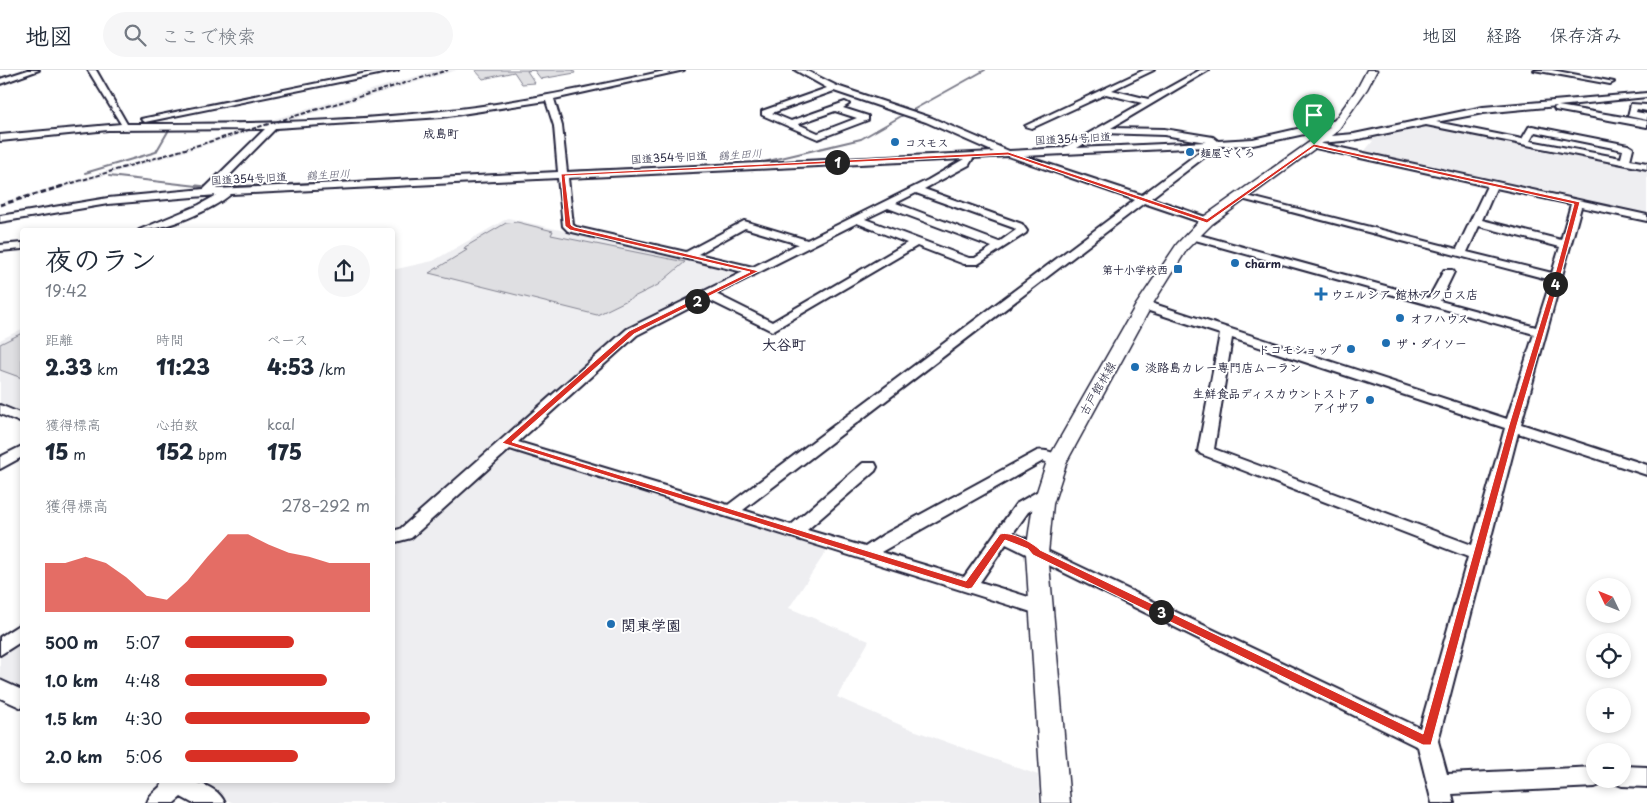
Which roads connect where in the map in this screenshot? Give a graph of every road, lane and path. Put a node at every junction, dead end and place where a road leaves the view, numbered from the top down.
1 (34, 70) edge
2 (92, 70) edge
3 (394, 70) edge
4 (680, 70) edge
5 (799, 70) edge
6 (1150, 70) edge
7 (1205, 70) edge
8 (1372, 70) edge
9 (1538, 70) edge
10 (1613, 70) edge
11 (0, 82) edge
12 (1610, 82) junction
13 (834, 88) junction
14 (1105, 91) junction
15 (1647, 95) edge
16 (1625, 97) junction
17 (549, 98) junction
18 (862, 98) junction
19 (1607, 98) junction
20 (1647, 101) edge
21 (1150, 102) junction
22 (1537, 104) junction
23 (835, 108) junction
24 (1647, 108) edge
25 (1603, 116) junction
26 (1647, 117) edge
27 (1338, 121) junction
28 (1424, 123) junction
29 (791, 124) junction
30 (1647, 124) edge
31 (122, 125) junction
32 (273, 126) junction
33 (1030, 126) dead end
34 (1100, 130) junction
35 (0, 138) edge
36 (1595, 138) junction
37 (1317, 143) junction
38 (1524, 143) junction
39 (1216, 144) junction
40 (1065, 151) junction
41 (1008, 154) junction
42 (1591, 155) junction
43 (970, 156) junction
44 (1625, 162) junction
45 (1647, 166) edge
46 (562, 175) junction
47 (1493, 184) junction
48 (916, 190) junction
49 (231, 191) junction
50 (208, 192) junction
51 (1239, 197) junction
52 (1144, 200) junction
53 (1577, 202) junction
54 (888, 204) junction
55 (1647, 218) edge
56 (0, 220) edge
57 (858, 220) junction
58 (1207, 221) junction
59 (1476, 222) junction
60 (149, 228) edge
61 (1192, 236) junction
62 (916, 242) junction
63 (809, 244) junction
64 (1566, 245) junction
65 (20, 246) edge
66 (1000, 246) junction
67 (0, 248) edge
68 (1461, 254) junction
69 (686, 256) junction
70 (756, 271) junction
71 (1448, 272) dead end
72 (1557, 278) junction
73 (708, 296) junction
74 (1433, 302) junction
75 (1144, 305) junction
76 (1227, 332) junction
77 (1540, 332) junction
78 (0, 409) edge
79 (20, 418) edge
80 (1513, 425) junction
81 (506, 443) junction
82 (20, 452) edge
83 (1057, 461) junction
84 (0, 464) edge
85 (869, 467) dead end
86 (1647, 470) edge
87 (1046, 494) junction
88 (730, 512) junction
89 (794, 532) junction
90 (395, 536) edge
91 (1003, 536) junction
92 (1037, 553) junction
93 (1478, 554) junction
94 (868, 555) junction
95 (968, 586) junction
96 (1041, 608) junction
97 (20, 632) edge
98 (0, 646) edge
99 (0, 688) edge
100 (20, 699) edge
101 (1427, 741) junction
102 (1631, 776) edge
103 (1647, 777) edge
104 (1586, 778) edge
105 (174, 783) edge
106 (177, 783) edge
107 (1440, 794) edge
108 (158, 803) edge
109 (214, 803) edge
110 (1056, 803) edge

1 - 11 street
2 - 31 street
3 - 31 street
4 - 17 street
5 - 13 street
6 - 14 street
7 - 21 street
8 - 27 main road, 古戸館林線
9 - 12 street
10 - 12 street
12 - 19 street
13 - 18 street
13 - 29 street
14 - 21 street
14 - 33 street
15 - 16 street
16 - 19 street
16 - 20 street
17 - 32 street
17 - 46 street
18 - 23 street
18 - 41 street
19 - 22 street
19 - 25 street
21 - 34 street
22 - 25 street
22 - 28 street
23 - 29 street
23 - 29 street
24 - 26 street
25 - 30 street
27 - 37 main road, 古戸館林線
27 - 39 street, 国道354号旧道
28 - 37 street
28 - 38 street
31 - 32 street
31 - 35 street
32 - 50 street
34 - 39 street
34 - 40 street
36 - 38 street
36 - 42 street
36 - 44 street
37 - 47 street
37 - 51 main road, 古戸館林線
38 - 42 street
39 - 40 street, 国道354号旧道
39 - 52 street
40 - 41 street, 国道354号旧道
41 - 43 street, 国道354号旧道
41 - 52 street
42 - 44 street
43 - 46 street, 国道354号旧道
43 - 48 street
44 - 45 street
46 - 49 street, 国道354号旧道
46 - 69 street
47 - 53 street
47 - 59 street
48 - 54 street
48 - 66 street
49 - 50 street, 国道354号旧道
49 - 60 street
50 - 56 street, 国道354号旧道
51 - 58 main road, 古戸館林線
51 - 68 street
52 - 58 street
52 - 88 street
53 - 55 street
53 - 64 street
54 - 57 street
54 - 66 street
57 - 62 street
57 - 63 street
58 - 61 main road, 古戸館林線
59 - 64 street
59 - 68 street
61 - 74 street
61 - 75 main road, 古戸館林線
62 - 66 street
62 - 73 street
63 - 69 street
63 - 70 street
64 - 72 street
65 - 67 street
68 - 72 street
69 - 70 street
70 - 73 street
71 - 74 street
72 - 77 street
73 - 81 street
74 - 77 street
75 - 76 street
75 - 83 main road, 古戸館林線
76 - 80 street
76 - 93 street
77 - 80 street
78 - 79 street
80 - 86 street
80 - 93 street
81 - 88 street
81 - 90 street
82 - 84 street
83 - 87 main road, 古戸館林線
83 - 94 street
85 - 89 street
87 - 91 street
87 - 92 main road, 古戸館林線
88 - 89 street
89 - 94 street
91 - 92 street
91 - 95 street
92 - 96 main road, 古戸館林線
92 - 101 street
93 - 101 street
94 - 95 street
95 - 96 street
96 - 110 main road, 古戸館林線
97 - 98 street
99 - 100 street
101 - 107 street
102 - 103 street
104 - 107 street
105 - 108 street
106 - 109 street

